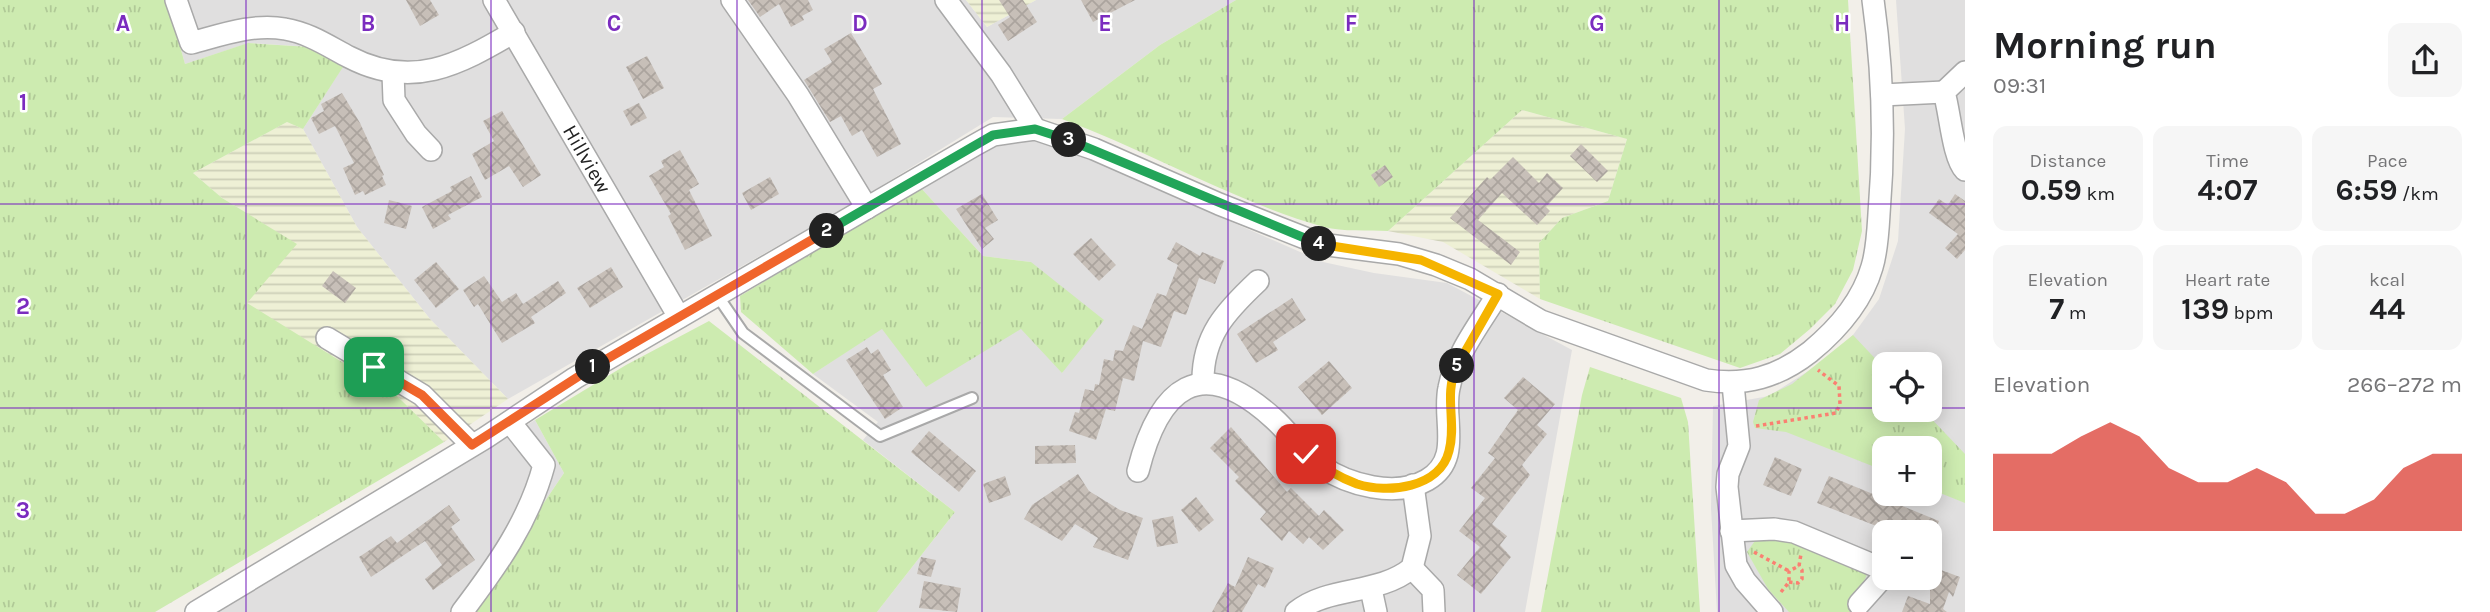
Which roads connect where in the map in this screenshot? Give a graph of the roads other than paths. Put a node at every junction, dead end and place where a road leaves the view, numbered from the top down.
1 (176, 0) edge
2 (494, 0) edge
3 (732, 0) edge
4 (946, 0) edge
5 (1873, 0) edge
6 (514, 32) junction
7 (1965, 72) edge
8 (393, 73) junction
9 (1944, 92) junction
10 (1882, 95) junction
11 (1035, 129) junction
12 (431, 150) dead end
13 (1965, 170) edge
14 (867, 208) junction
15 (1258, 281) dead end
16 (1498, 294) junction
17 (717, 295) junction
18 (679, 317) junction
19 (327, 338) dead end
20 (1203, 383) junction
21 (1733, 384) junction
22 (972, 398) dead end
23 (510, 422) junction
24 (472, 445) junction
25 (1138, 471) dead end
26 (1413, 485) junction
27 (1731, 531) junction
28 (1872, 567) edge
29 (1412, 568) junction
30 (1872, 588) edge
31 (1371, 589) junction
32 (1859, 604) dead end
33 (196, 612) edge
34 (462, 612) edge
35 (1296, 612) edge
36 (1376, 612) edge
37 (1434, 612) edge
38 (1771, 612) edge

1 - 8 street
2 - 6 street, Hillview
3 - 14 street
4 - 11 street
5 - 10 street
6 - 8 street
6 - 18 street, Hillview
7 - 9 street
8 - 12 street
9 - 10 street
9 - 13 street
10 - 21 street
11 - 14 street
11 - 16 street
14 - 17 street
15 - 20 street
16 - 21 street
16 - 26 street
17 - 18 street
17 - 22 lane
18 - 23 street
19 - 24 street
20 - 25 street
20 - 26 street
21 - 27 street
23 - 24 street
23 - 34 street
24 - 33 street
26 - 29 street
27 - 28 street
27 - 38 street
29 - 31 street
29 - 37 street
30 - 32 street
31 - 35 street
31 - 36 street

